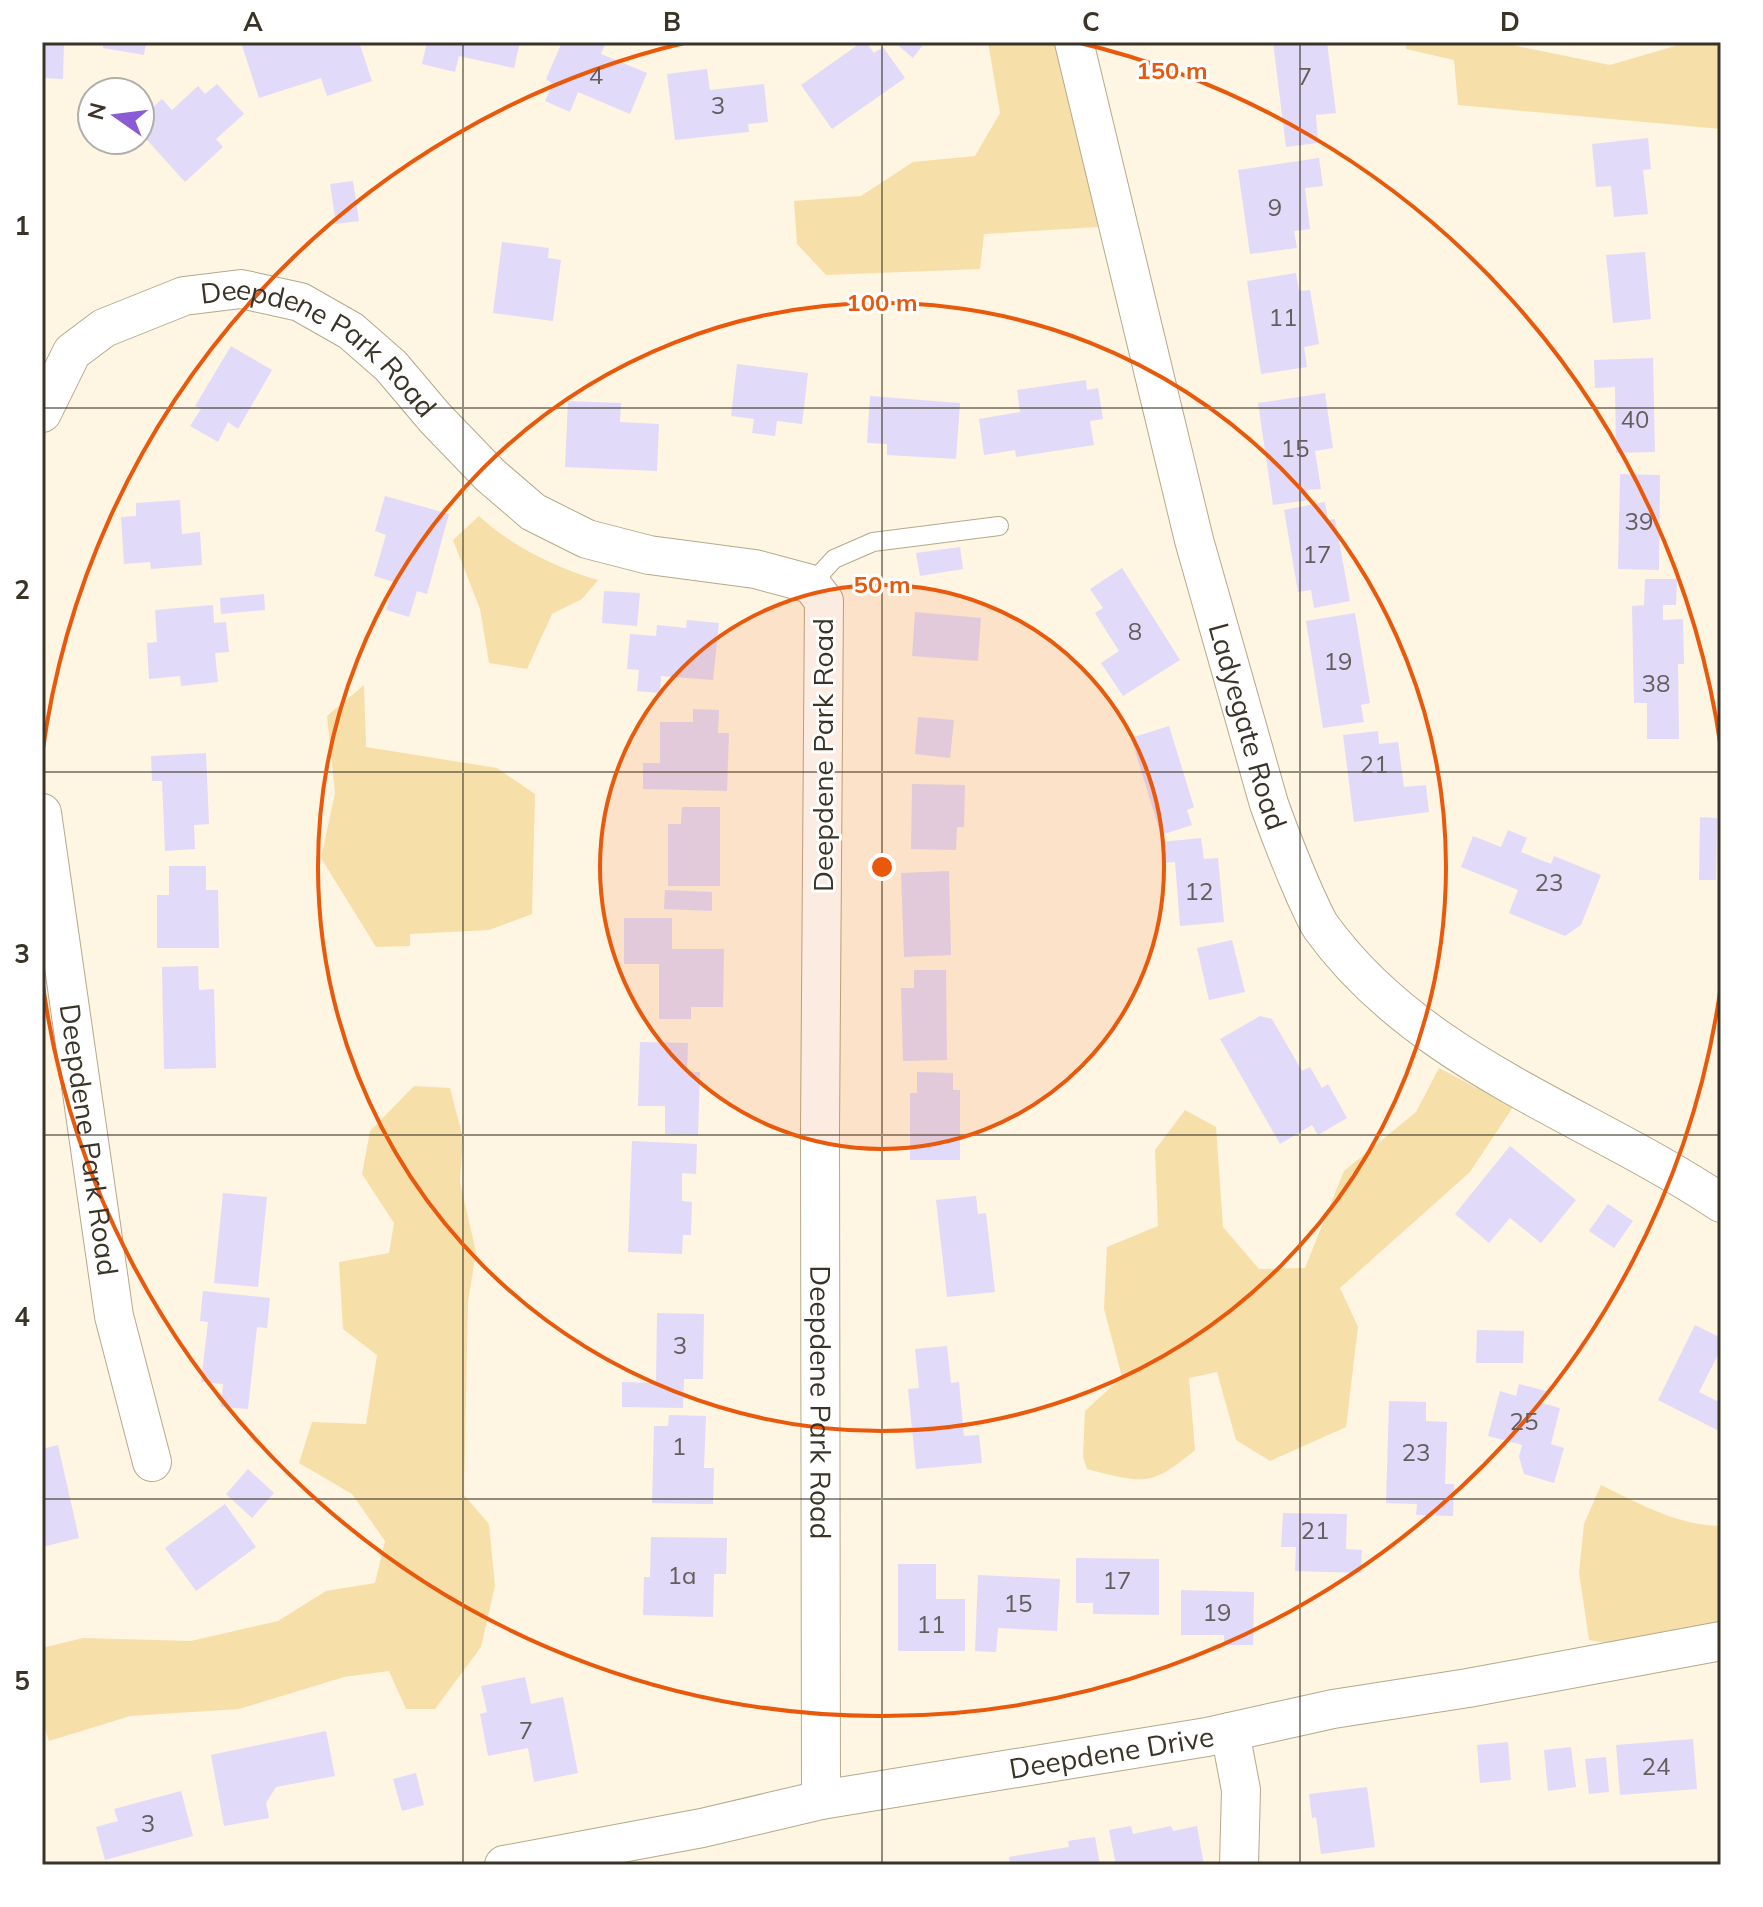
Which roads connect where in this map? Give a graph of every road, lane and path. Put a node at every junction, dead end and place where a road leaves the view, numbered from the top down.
1 (1074, 42) edge
2 (42, 413) edge
3 (999, 526) dead end
4 (811, 584) junction
5 (42, 813) edge
6 (1721, 1203) edge
7 (152, 1462) dead end
8 (1721, 1641) edge
9 (1230, 1732) junction
10 (821, 1800) junction
11 (504, 1865) edge
12 (1239, 1865) edge

1 - 6 street, Ladyegate Road
2 - 4 street, Deepdene Park Road
3 - 4 lane
4 - 10 street, Deepdene Park Road
5 - 7 street, Deepdene Park Road
8 - 9 street, Deepdene Drive
9 - 10 street, Deepdene Drive
9 - 12 street
10 - 11 street, Deepdene Drive

